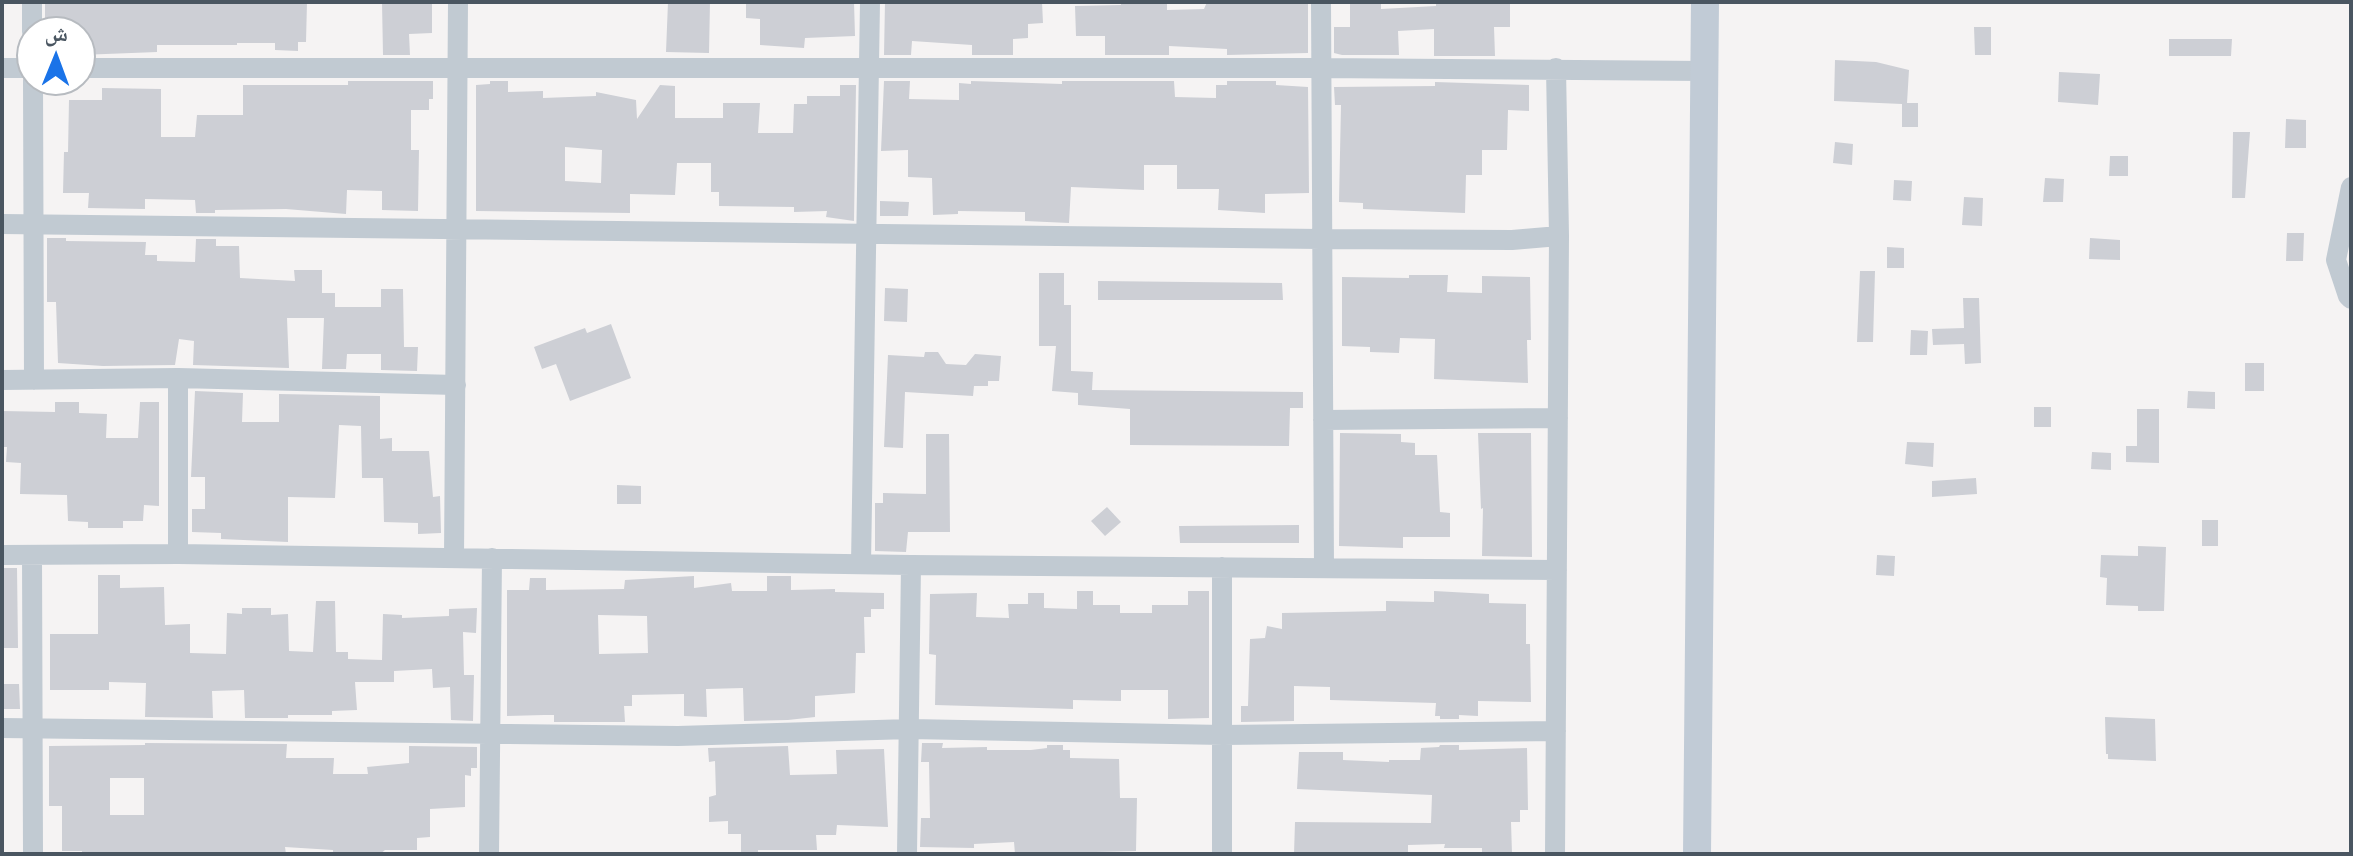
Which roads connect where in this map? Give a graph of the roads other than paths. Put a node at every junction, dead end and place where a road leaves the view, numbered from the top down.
1 (458, 2) edge
2 (870, 2) edge
3 (1321, 2) edge
4 (1705, 2) edge
5 (96, 68) edge
6 (1320, 68) junction
7 (1556, 68) junction
8 (459, 69) junction
9 (870, 70) junction
10 (1704, 71) junction
11 (33, 96) edge
12 (2351, 187) edge
13 (32, 223) junction
14 (2, 224) edge
15 (457, 229) junction
16 (868, 234) junction
17 (1559, 236) junction
18 (1321, 239) junction
19 (2351, 299) edge
20 (178, 378) junction
21 (2, 380) edge
22 (34, 380) junction
23 (456, 385) junction
24 (1558, 418) junction
25 (1323, 420) junction
26 (178, 554) junction
27 (2, 555) edge
28 (32, 555) junction
29 (454, 557) junction
30 (492, 558) junction
31 (861, 564) junction
32 (911, 565) junction
33 (1222, 567) junction
34 (1324, 567) junction
35 (1557, 570) junction
36 (2, 728) edge
37 (33, 728) junction
38 (910, 729) junction
39 (1556, 731) junction
40 (1223, 735) junction
41 (489, 736) junction
42 (33, 854) edge
43 (489, 854) edge
44 (907, 854) edge
45 (1222, 854) edge
46 (1555, 854) edge
47 (1697, 854) edge

1 - 8 street
2 - 9 street
3 - 6 street
4 - 10 street
5 - 8 street
6 - 7 street
6 - 9 street
6 - 18 street
7 - 10 street
7 - 17 street
8 - 9 street
8 - 15 street
9 - 16 street
10 - 47 street
11 - 13 street
12 - 19 street
13 - 14 street
13 - 15 street
13 - 22 street
15 - 16 street
15 - 23 street
16 - 18 street
16 - 31 street
17 - 18 street
17 - 24 street
18 - 25 street
20 - 22 street
20 - 23 street
20 - 26 street
21 - 22 street
23 - 29 street
24 - 25 street
24 - 35 street
25 - 34 street
26 - 28 street
26 - 29 street
27 - 28 street
28 - 37 street
29 - 30 street
30 - 31 street
30 - 41 street
31 - 32 street
32 - 33 street
32 - 38 street
33 - 34 street
33 - 40 street
34 - 35 street
35 - 39 street
36 - 37 street
37 - 41 street
37 - 42 street
38 - 40 street
38 - 41 street
38 - 44 street
39 - 40 street
39 - 46 street
40 - 45 street
41 - 43 street

